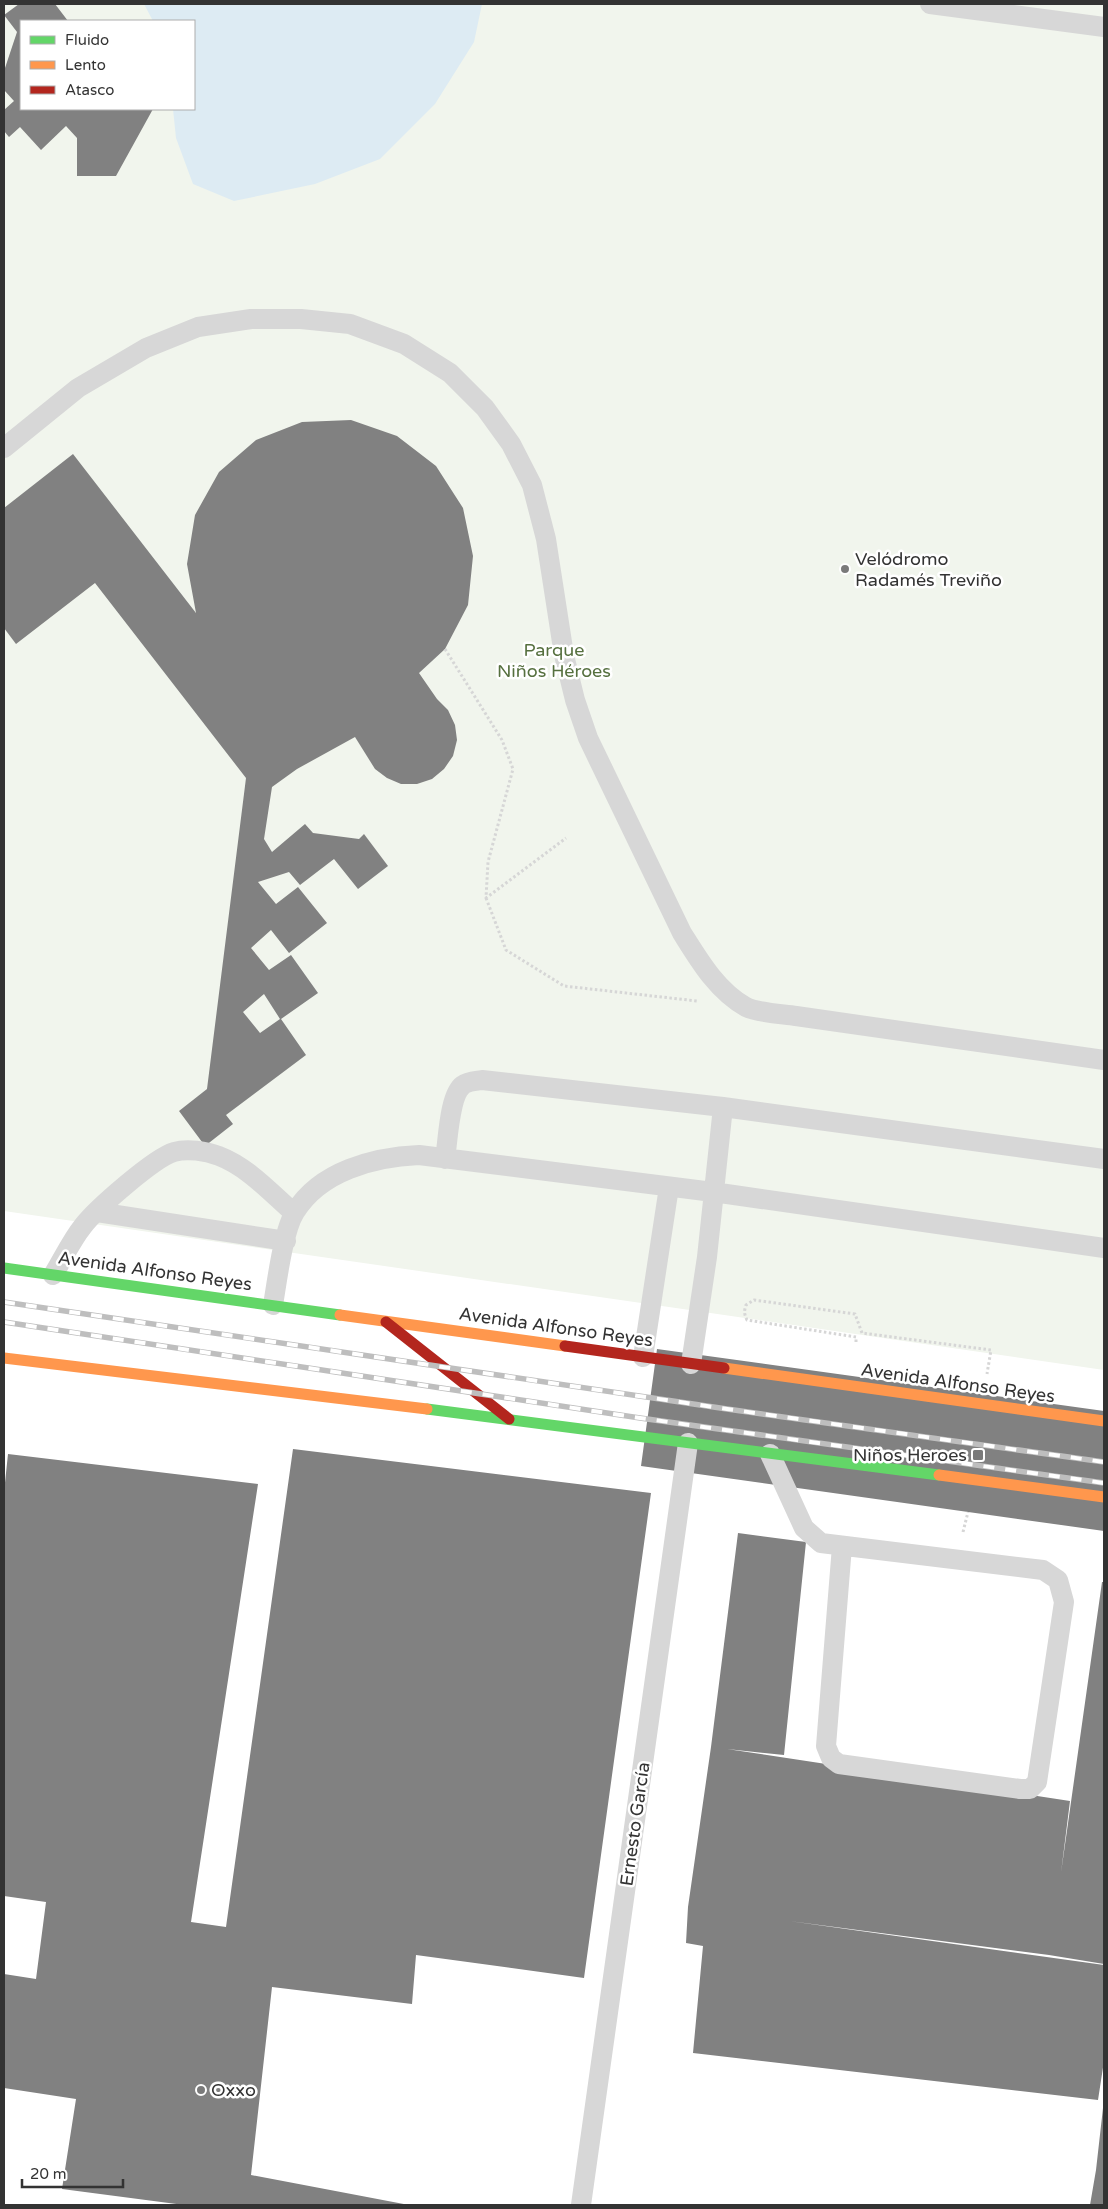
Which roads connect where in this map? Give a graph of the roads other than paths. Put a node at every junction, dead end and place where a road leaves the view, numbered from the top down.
1 (930, 4) edge
2 (1104, 27) edge
3 (4, 448) edge
4 (1104, 1060) edge
5 (723, 1107) junction
6 (446, 1159) junction
7 (1104, 1159) edge
8 (669, 1187) junction
9 (714, 1192) junction
10 (97, 1212) junction
11 (294, 1213) junction
12 (286, 1241) junction
13 (1104, 1248) edge
14 (4, 1268) edge
15 (53, 1275) junction
16 (273, 1305) junction
17 (384, 1321) junction
18 (643, 1357) junction
19 (4, 1358) edge
20 (692, 1364) junction
21 (509, 1419) junction
22 (1104, 1421) edge
23 (688, 1443) junction
24 (770, 1454) junction
25 (1104, 1497) edge
26 (842, 1546) junction
27 (581, 2205) edge

1 - 2 lane
3 - 4 lane
5 - 6 lane
5 - 7 lane
5 - 9 lane
6 - 8 lane
6 - 11 lane
8 - 9 lane
8 - 18 lane
9 - 13 lane
9 - 20 lane
10 - 11 lane
10 - 12 lane
10 - 15 lane
11 - 12 lane
12 - 16 lane
14 - 15 highway, Avenida Alfonso Reyes
15 - 16 highway, Avenida Alfonso Reyes
16 - 17 highway, Avenida Alfonso Reyes
17 - 18 highway, Avenida Alfonso Reyes
17 - 21 highway
18 - 20 highway, Avenida Alfonso Reyes
19 - 21 highway
20 - 22 highway, Avenida Alfonso Reyes
21 - 23 highway
23 - 24 highway
23 - 27 lane, Ernesto García
24 - 25 highway
24 - 26 lane
26 - 26 lane

